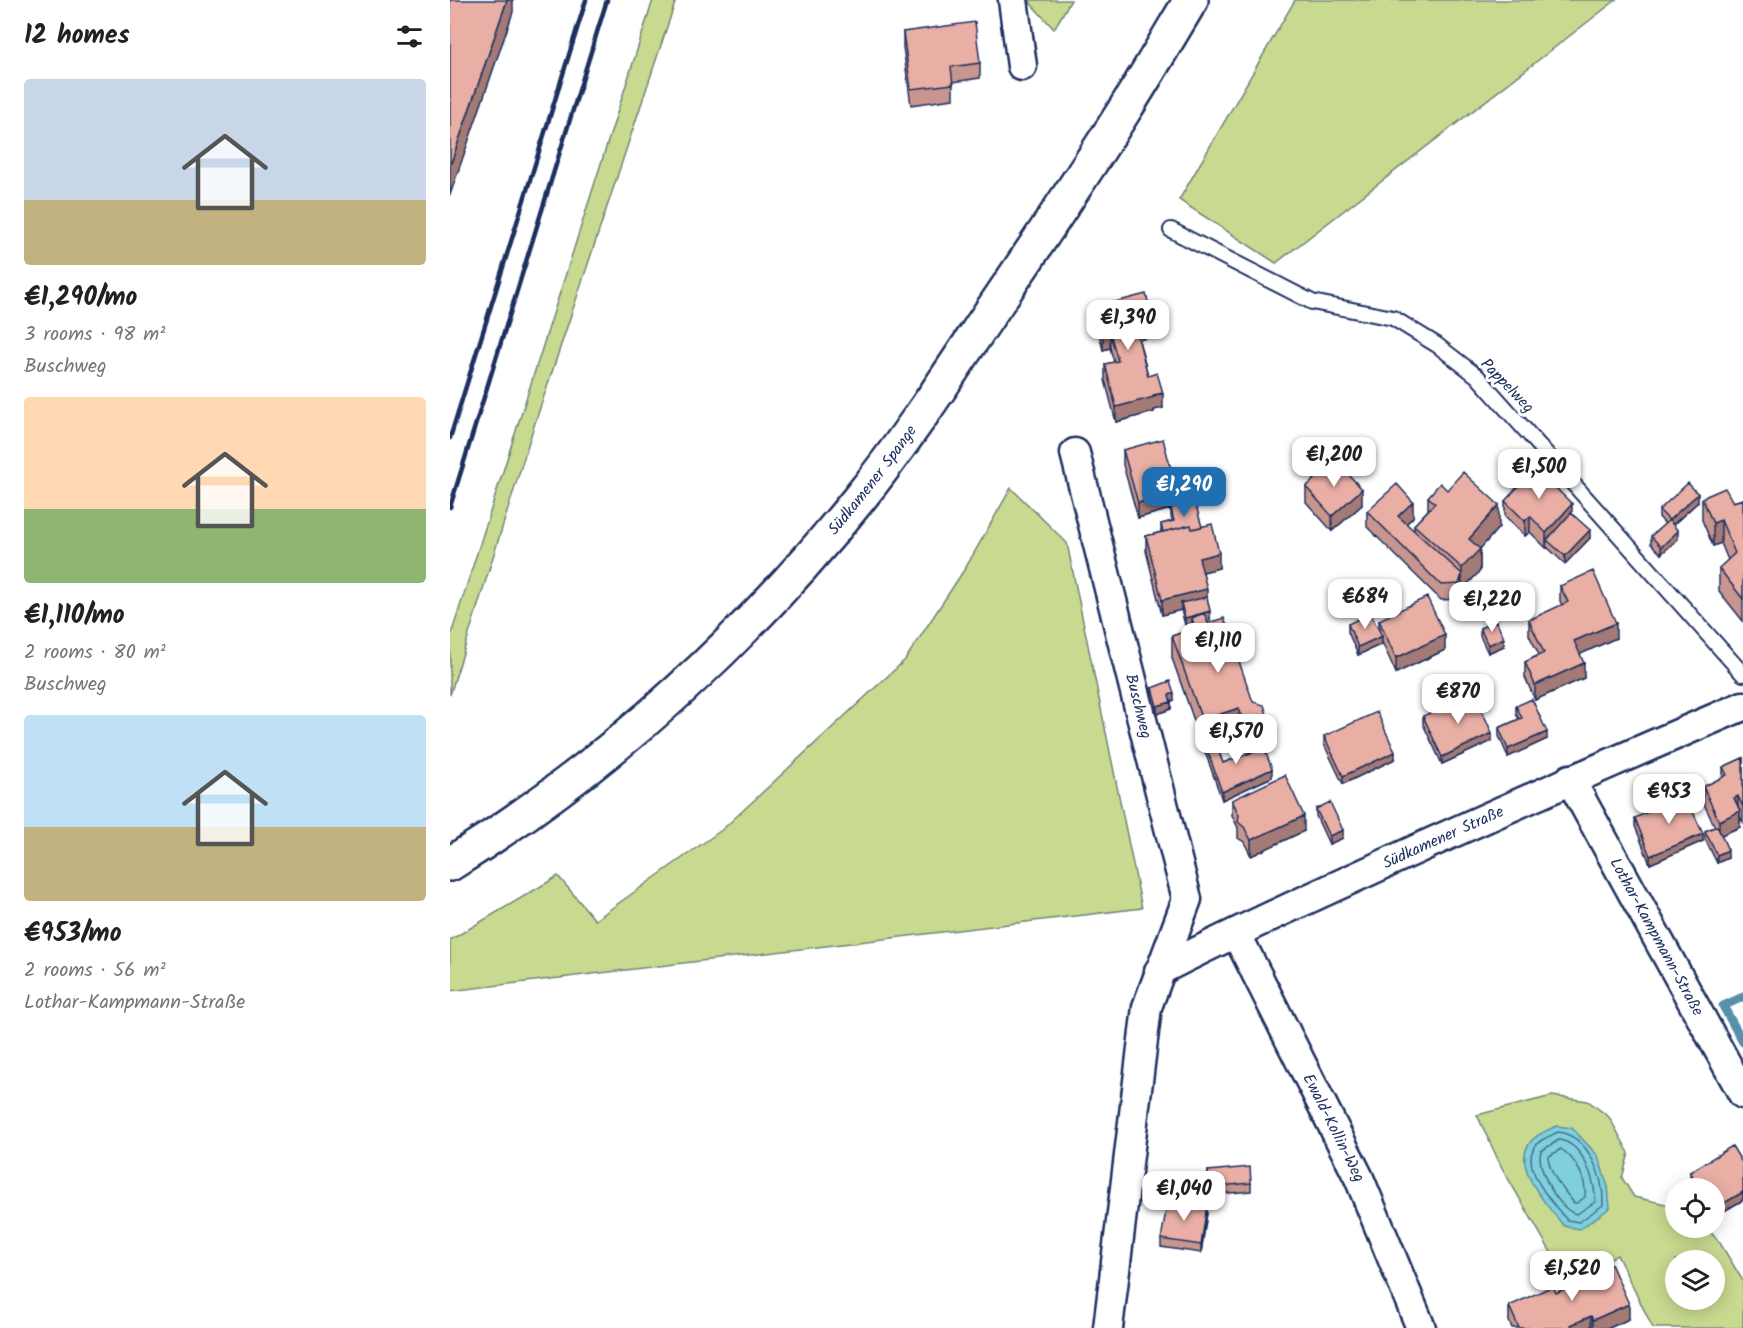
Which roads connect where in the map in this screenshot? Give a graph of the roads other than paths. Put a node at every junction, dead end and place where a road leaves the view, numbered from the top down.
1 (1013, 0) edge
2 (1191, 0) edge
3 (1022, 66) dead end
4 (1171, 230) dead end
5 (1075, 453) dead end
6 (1743, 674) edge
7 (1743, 706) edge
8 (1570, 779) junction
9 (450, 864) edge
10 (1236, 933) junction
11 (1161, 964) junction
12 (1743, 1094) edge
13 (1108, 1328) edge
14 (1421, 1328) edge

1 - 3 street
2 - 9 street, Südkamener Spange
4 - 6 lane, Pappelweg
5 - 11 street, Buschweg
7 - 8 street, Südkamener Straße
8 - 10 street, Südkamener Straße
8 - 12 street, Lothar-Kampmann-Straße
10 - 11 street, Südkamener Straße
10 - 14 street, Ewald-Kollin-Weg
11 - 13 street, Buschweg

